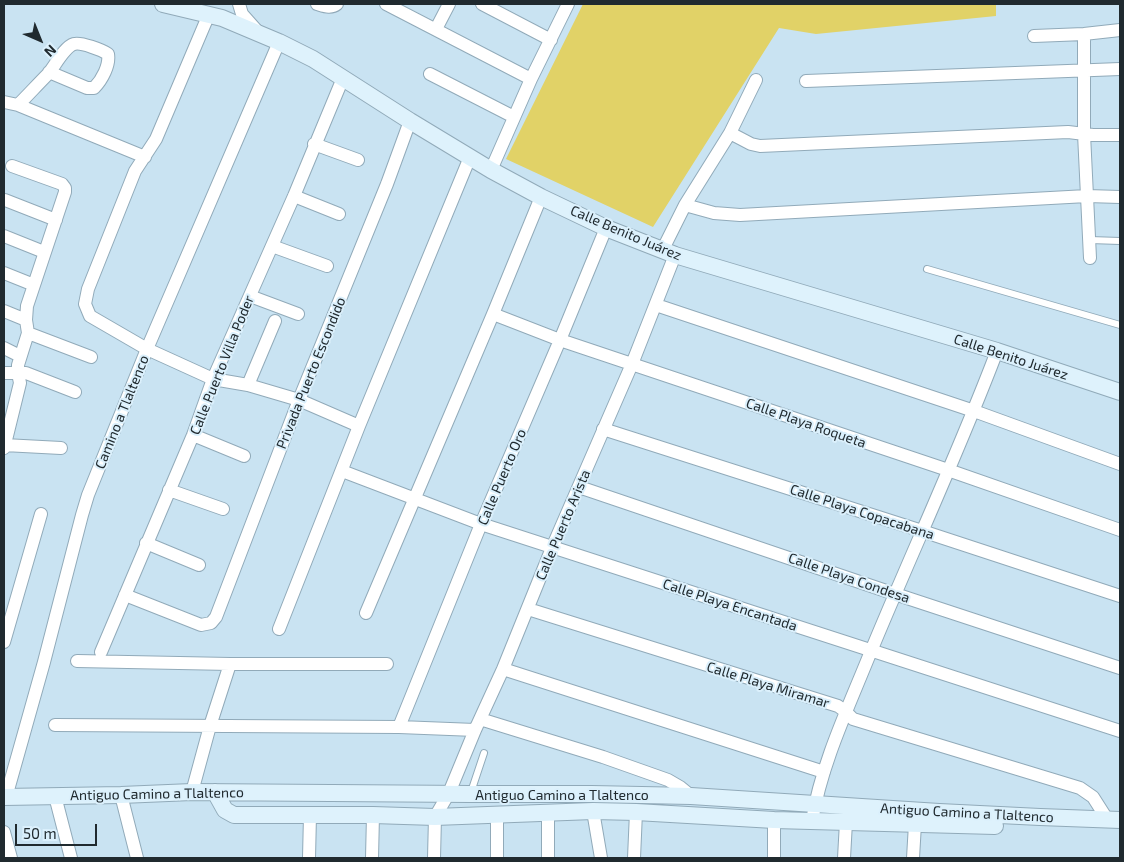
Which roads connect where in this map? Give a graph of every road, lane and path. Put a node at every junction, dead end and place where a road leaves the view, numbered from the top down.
1 (162, 4) edge
2 (239, 4) edge
3 (317, 4) edge
4 (337, 4) edge
5 (386, 4) edge
6 (449, 4) edge
7 (482, 4) edge
8 (568, 4) edge
9 (209, 14) junction
10 (436, 29) junction
11 (1120, 30) edge
12 (258, 33) junction
13 (1084, 34) junction
14 (1034, 36) dead end
15 (551, 40) junction
16 (279, 42) junction
17 (1120, 69) edge
18 (1083, 71) junction
19 (49, 72) junction
20 (430, 74) dead end
21 (343, 78) junction
22 (531, 79) junction
23 (756, 80) dead end
24 (806, 82) dead end
25 (4, 102) edge
26 (18, 106) junction
27 (514, 117) junction
28 (410, 121) junction
29 (730, 133) junction
30 (1084, 134) junction
31 (1120, 135) edge
32 (314, 144) junction
33 (145, 157) junction
34 (470, 157) junction
35 (358, 160) dead end
36 (12, 166) dead end
37 (491, 170) junction
38 (294, 196) junction
39 (1087, 196) junction
40 (541, 197) junction
41 (1120, 198) edge
42 (5, 200) dead end
43 (685, 205) junction
44 (339, 214) dead end
45 (56, 220) junction
46 (606, 228) junction
47 (4, 236) edge
48 (1090, 240) junction
49 (1120, 241) edge
50 (272, 246) junction
51 (44, 252) junction
52 (669, 253) junction
53 (1090, 258) dead end
54 (327, 266) dead end
55 (927, 269) dead end
56 (4, 273) edge
57 (34, 285) junction
58 (250, 296) junction
59 (656, 305) junction
60 (4, 311) edge
61 (298, 314) dead end
62 (493, 314) junction
63 (26, 320) junction
64 (275, 321) dead end
65 (1120, 326) edge
66 (28, 333) junction
67 (560, 340) junction
68 (4, 348) edge
69 (147, 349) junction
70 (997, 351) junction
71 (20, 356) junction
72 (91, 357) dead end
73 (632, 364) junction
74 (4, 373) edge
75 (18, 373) junction
76 (214, 379) junction
77 (248, 385) junction
78 (75, 392) dead end
79 (1120, 392) edge
80 (299, 400) junction
81 (974, 410) junction
82 (359, 426) junction
83 (603, 429) junction
84 (193, 435) junction
85 (4, 446) edge
86 (60, 448) dead end
87 (244, 456) dead end
88 (1120, 464) edge
89 (948, 470) junction
90 (342, 471) junction
91 (579, 487) junction
92 (169, 490) junction
93 (414, 499) junction
94 (223, 509) dead end
95 (41, 514) dead end
96 (481, 524) junction
97 (922, 530) junction
98 (1120, 530) edge
99 (146, 543) junction
100 (552, 548) junction
101 (199, 565) dead end
102 (895, 594) junction
103 (125, 595) junction
104 (1120, 596) edge
105 (528, 609) junction
106 (366, 614) dead end
107 (279, 628) dead end
108 (4, 642) edge
109 (871, 651) junction
110 (101, 652) dead end
111 (77, 661) dead end
112 (230, 664) junction
113 (387, 664) dead end
114 (1120, 668) edge
115 (503, 669) junction
116 (846, 712) junction
117 (477, 724) junction
118 (55, 725) dead end
119 (210, 726) junction
120 (399, 727) junction
121 (1120, 731) edge
122 (484, 753) dead end
123 (824, 772) junction
124 (192, 792) junction
125 (215, 792) junction
126 (449, 793) junction
127 (470, 794) junction
128 (121, 795) junction
129 (55, 796) junction
130 (691, 796) junction
131 (5, 797) edge
132 (593, 811) junction
133 (636, 812) junction
134 (548, 813) junction
135 (813, 813) junction
136 (497, 814) junction
137 (373, 815) junction
138 (310, 816) junction
139 (435, 817) junction
140 (939, 818) junction
141 (1114, 819) edge
142 (774, 820) junction
143 (846, 822) junction
144 (1040, 822) junction
145 (915, 824) junction
146 (1120, 830) edge
147 (4, 832) edge
148 (11, 858) edge
149 (71, 858) edge
150 (137, 858) edge
151 (309, 858) edge
152 (372, 858) edge
153 (434, 858) edge
154 (497, 858) edge
155 (548, 858) edge
156 (601, 858) edge
157 (634, 858) edge
158 (774, 858) edge
159 (844, 858) edge
160 (913, 858) edge

1 - 9 street, Calle Benito Juárez
2 - 12 street
3 - 4 street
5 - 10 street
6 - 10 street
7 - 15 street
8 - 15 street
9 - 12 street, Calle Benito Juárez
9 - 33 street
10 - 22 street
11 - 13 street
12 - 16 street, Calle Benito Juárez
13 - 14 street
13 - 18 street
15 - 22 street
16 - 21 street, Calle Benito Juárez
16 - 69 street, Camino a Tlaltenco
17 - 18 street
18 - 24 street
18 - 30 street
19 - 19 street
19 - 26 street
20 - 27 street
21 - 28 street, Calle Benito Juárez
21 - 32 street, Calle Puerto Villa Poder
22 - 27 street
23 - 29 street, Calle Puerto Arista
25 - 26 street
26 - 33 street
27 - 37 street
28 - 34 street, Calle Benito Juárez
28 - 80 street, Privada Puerto Escondido
29 - 30 street
29 - 43 street, Calle Puerto Arista
30 - 31 street
30 - 39 street
32 - 35 street
32 - 38 street, Calle Puerto Villa Poder
33 - 69 street
34 - 37 street, Calle Benito Juárez
34 - 82 street
36 - 45 street
37 - 40 street, Calle Benito Juárez
38 - 44 street
38 - 50 street, Calle Puerto Villa Poder
39 - 41 street
39 - 43 street
39 - 48 street
40 - 46 street, Calle Benito Juárez
40 - 62 street
42 - 45 street
43 - 52 street, Calle Puerto Arista
45 - 51 street
46 - 52 street, Calle Benito Juárez
46 - 67 street, Calle Puerto Oro
47 - 51 street
48 - 49 lane
48 - 53 street
50 - 54 street
50 - 58 street, Calle Puerto Villa Poder
51 - 57 street
52 - 59 street, Calle Puerto Arista
52 - 70 street, Calle Benito Juárez
55 - 65 lane
56 - 57 street
57 - 63 street
58 - 61 street
58 - 76 street, Calle Puerto Villa Poder
59 - 73 street, Calle Puerto Arista
59 - 81 street
60 - 63 street
62 - 67 street, Calle Playa Roqueta
62 - 93 street
63 - 66 street
64 - 77 street
66 - 71 street
66 - 72 street
67 - 73 street, Calle Playa Roqueta
67 - 96 street, Calle Puerto Oro
68 - 71 street
69 - 76 street
69 - 131 street, Camino a Tlaltenco
70 - 79 street, Calle Benito Juárez
70 - 81 street
71 - 75 street
73 - 83 street, Calle Puerto Arista
73 - 89 street, Calle Playa Roqueta
74 - 75 street
75 - 78 street
75 - 85 street
76 - 77 street
76 - 84 street, Calle Puerto Villa Poder
77 - 80 street
80 - 82 street
80 - 103 street, Privada Puerto Escondido
81 - 88 street
81 - 89 street
82 - 90 street
83 - 91 street, Calle Puerto Arista
83 - 97 street, Calle Playa Copacabana
84 - 87 street
84 - 92 street, Calle Puerto Villa Poder
85 - 86 street
89 - 97 street
89 - 98 street, Calle Playa Roqueta
90 - 93 street, Calle Playa Encantada
90 - 107 street
91 - 100 street, Calle Puerto Arista
91 - 102 street, Calle Playa Condesa
92 - 94 street
92 - 99 street, Calle Puerto Villa Poder
93 - 96 street, Calle Playa Encantada
93 - 106 street
95 - 108 street
96 - 100 street, Calle Playa Encantada
96 - 120 street, Calle Puerto Oro
97 - 102 street
97 - 104 street, Calle Playa Copacabana
99 - 101 street
99 - 103 street, Calle Puerto Villa Poder
100 - 105 street, Calle Puerto Arista
100 - 109 street, Calle Playa Encantada
102 - 109 street
102 - 114 street, Calle Playa Condesa
103 - 110 street, Calle Puerto Villa Poder
105 - 115 street, Calle Puerto Arista
105 - 116 street, Calle Playa Miramar
109 - 116 street
109 - 121 street, Calle Playa Encantada
111 - 112 street
112 - 113 street
112 - 119 street
115 - 117 street, Calle Puerto Arista
115 - 123 street
116 - 123 street
116 - 141 street, Calle Playa Miramar
117 - 120 street
117 - 126 street, Calle Puerto Arista
117 - 130 street
118 - 119 street
119 - 120 street
119 - 124 street
122 - 127 lane
123 - 135 street
124 - 125 street, Antiguo Camino a Tlaltenco
124 - 128 street, Antiguo Camino a Tlaltenco
125 - 126 street, Antiguo Camino a Tlaltenco
125 - 138 street
126 - 127 street, Antiguo Camino a Tlaltenco
126 - 139 street, Calle Puerto Arista
127 - 130 street, Antiguo Camino a Tlaltenco
128 - 129 street, Antiguo Camino a Tlaltenco
128 - 150 street
129 - 131 street, Antiguo Camino a Tlaltenco
129 - 149 street
130 - 135 street, Antiguo Camino a Tlaltenco
132 - 133 street
132 - 134 street
132 - 156 street
133 - 142 street
133 - 157 street
134 - 136 street
134 - 155 street
135 - 140 street, Antiguo Camino a Tlaltenco
135 - 142 street
135 - 143 street
136 - 139 street
136 - 154 street
137 - 138 street
137 - 139 street
137 - 152 street
138 - 151 street
139 - 153 street
140 - 144 street, Antiguo Camino a Tlaltenco
140 - 145 street
141 - 144 street, Antiguo Camino a Tlaltenco
142 - 158 street
143 - 145 street
143 - 159 street
144 - 146 street
145 - 160 street
147 - 148 street

